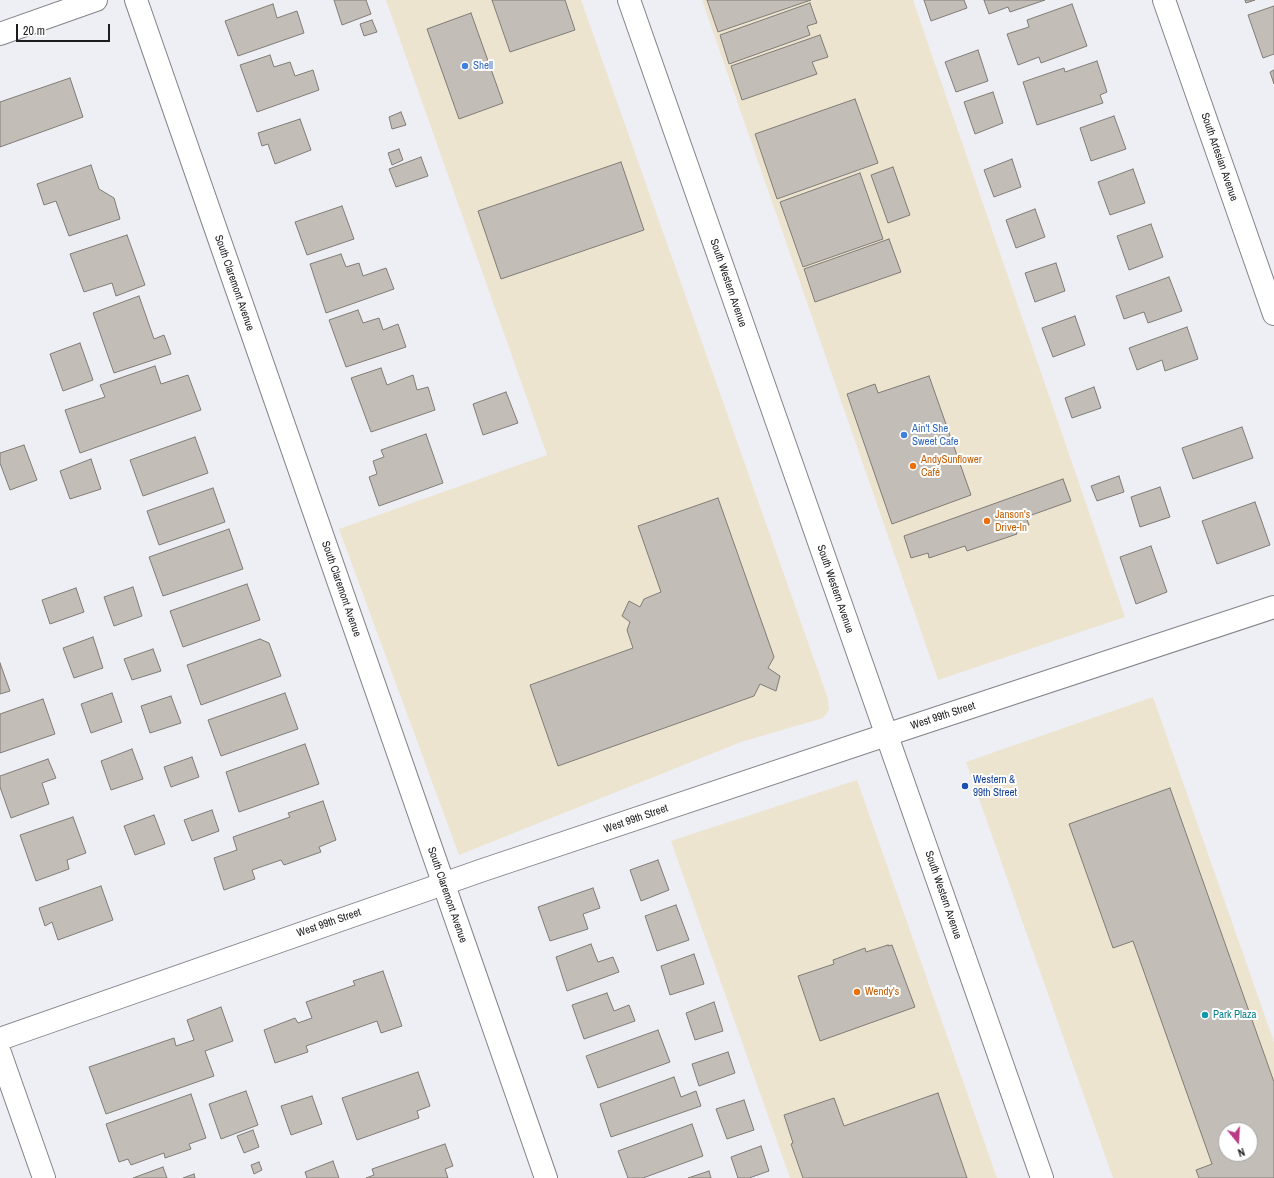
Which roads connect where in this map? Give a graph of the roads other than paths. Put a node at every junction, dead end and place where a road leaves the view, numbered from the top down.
1 (96, 0) edge
2 (136, 0) edge
3 (629, 0) edge
4 (1164, 0) edge
5 (0, 34) edge
6 (1274, 314) edge
7 (1274, 607) edge
8 (886, 735) junction
9 (443, 884) junction
10 (0, 1039) edge
11 (0, 1054) edge
12 (44, 1178) edge
13 (546, 1178) edge
14 (1042, 1178) edge

1 - 5 street
2 - 9 street, South Claremont Avenue
3 - 8 street, South Western Avenue
4 - 6 street, South Artesian Avenue
7 - 8 street, West 99th Street
8 - 9 street, West 99th Street
8 - 14 street, South Western Avenue
9 - 10 street, West 99th Street
9 - 13 street, South Claremont Avenue
11 - 12 street

